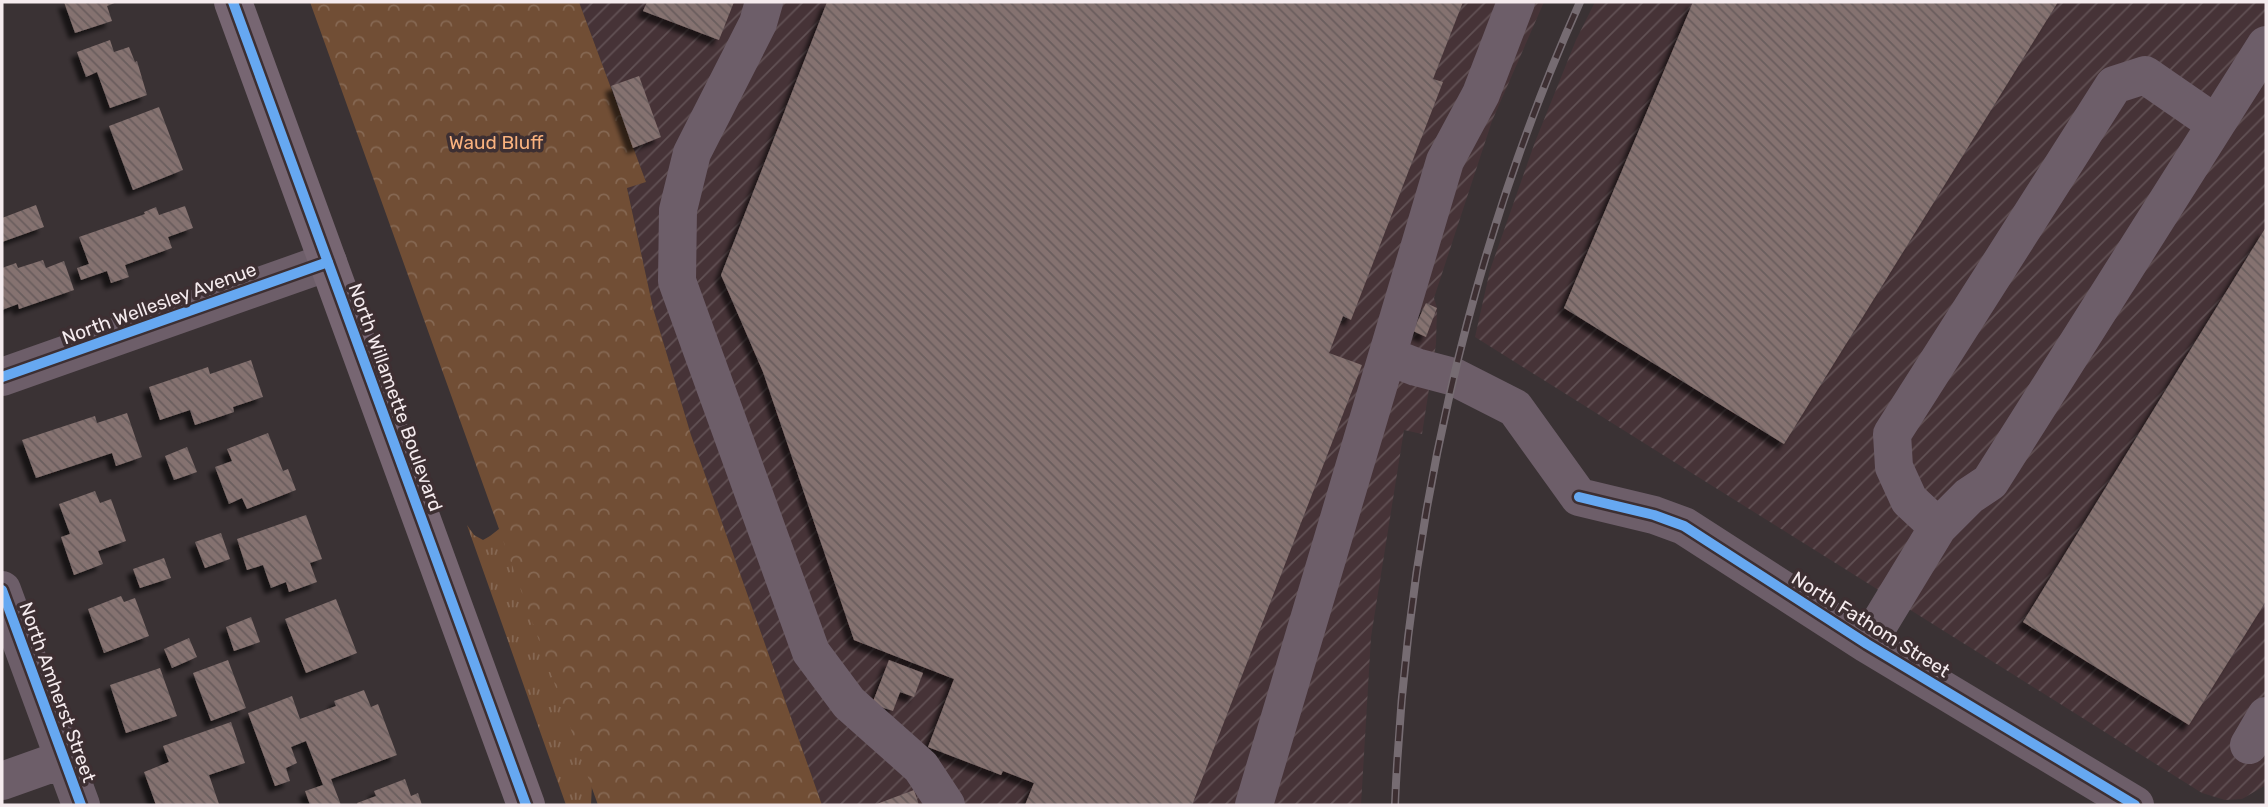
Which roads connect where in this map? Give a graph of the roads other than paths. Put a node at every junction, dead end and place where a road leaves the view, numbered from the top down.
1 (233, 2) edge
2 (764, 2) edge
3 (1516, 2) edge
4 (2266, 45) edge
5 (2216, 124) junction
6 (328, 262) junction
7 (1388, 356) junction
8 (2, 377) edge
9 (1938, 527) junction
10 (2, 590) edge
11 (1867, 644) junction
12 (64, 759) junction
13 (2, 781) edge
14 (81, 805) edge
15 (526, 805) edge
16 (946, 805) edge
17 (1254, 805) edge
18 (2135, 805) edge

1 - 6 main road, North Willamette Boulevard
2 - 16 street
3 - 7 street
4 - 5 street
5 - 9 street
5 - 9 street
6 - 8 street, North Wellesley Avenue
6 - 15 main road, North Willamette Boulevard
7 - 11 street, North Fathom Street
7 - 17 street
9 - 11 street
10 - 12 street, North Amherst Street
11 - 18 street, North Fathom Street
12 - 13 street
12 - 14 street, North Amherst Street

